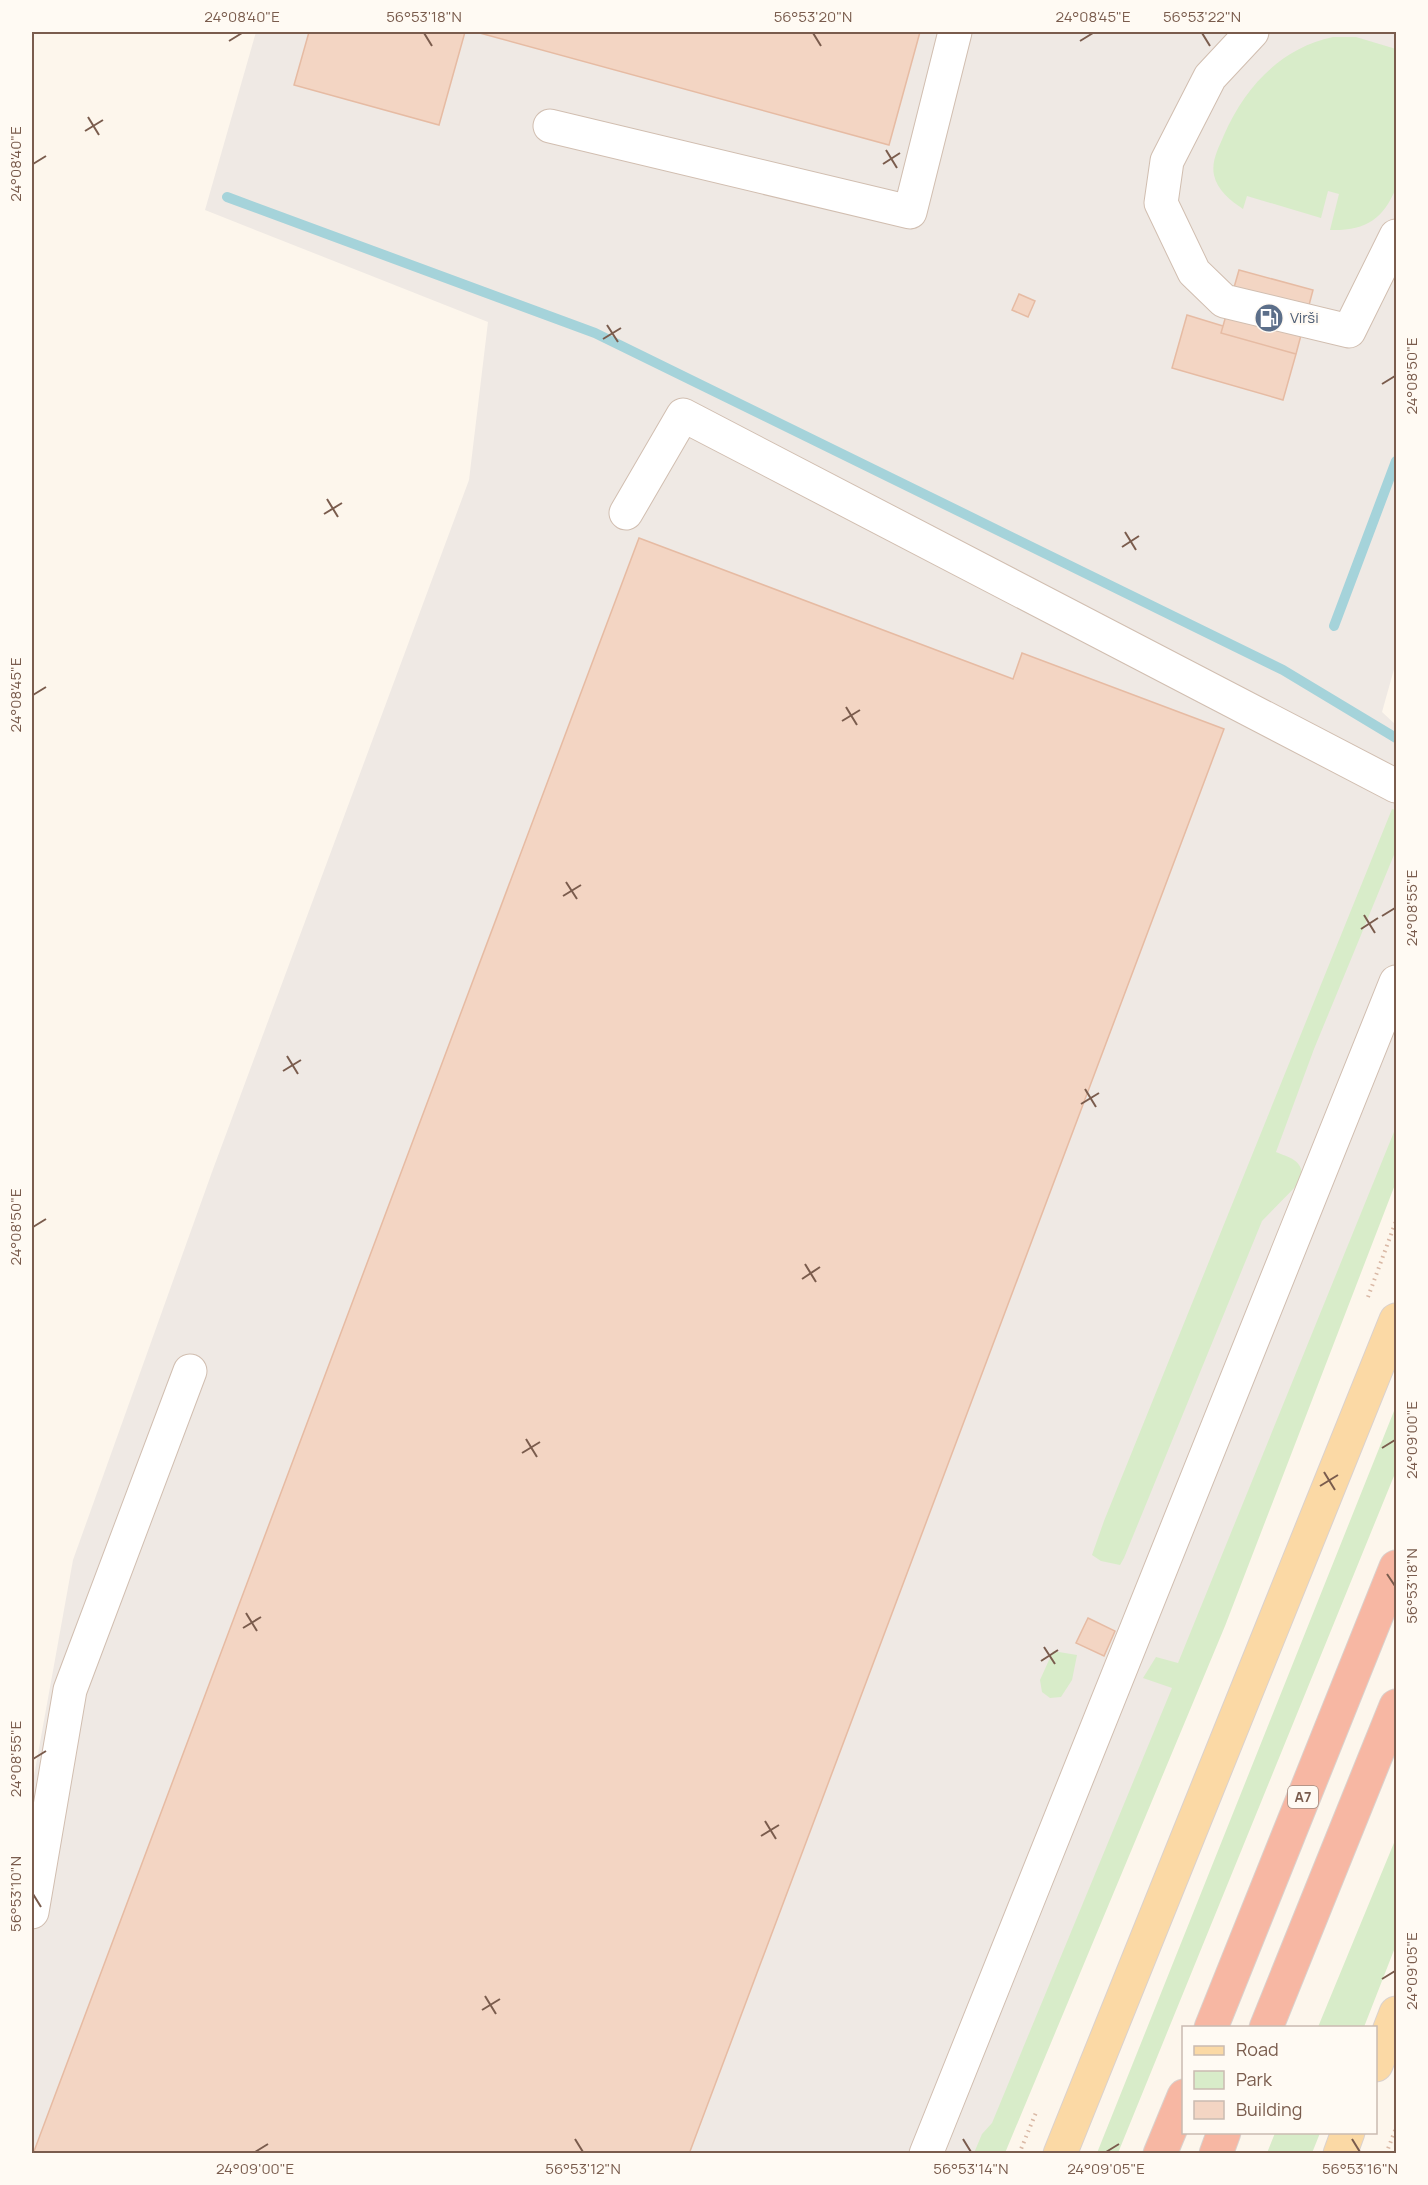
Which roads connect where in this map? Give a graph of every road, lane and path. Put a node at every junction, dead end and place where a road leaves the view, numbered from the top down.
1 (955, 32) edge
2 (1252, 32) edge
3 (550, 126) dead end
4 (1396, 236) edge
5 (626, 513) dead end
6 (1396, 786) edge
7 (1396, 982) edge
8 (1396, 1320) edge
9 (190, 1371) dead end
10 (1396, 1567) edge
11 (1396, 1706) edge
12 (32, 1912) edge
13 (1396, 2013) edge
14 (1212, 2026) edge
15 (1267, 2026) edge
16 (1377, 2062) edge
17 (1182, 2101) edge
18 (1396, 2128) edge
19 (1224, 2134) edge
20 (1348, 2134) edge
21 (926, 2154) edge
22 (1060, 2154) edge
23 (1160, 2154) edge
24 (1216, 2154) edge
25 (1340, 2154) edge
26 (1386, 2154) edge

1 - 3 lane
2 - 4 lane
5 - 6 lane
7 - 21 lane
8 - 22 main road
9 - 12 lane
10 - 14 highway, A7
11 - 15 highway
13 - 16 main road
17 - 23 highway
18 - 26 path
19 - 24 highway
20 - 25 main road

